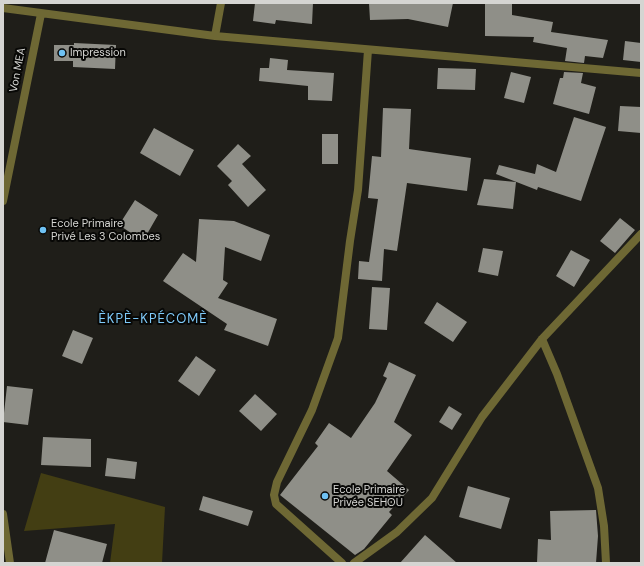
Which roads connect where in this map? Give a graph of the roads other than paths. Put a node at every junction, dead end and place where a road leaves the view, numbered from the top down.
1 (221, 3) edge
2 (3, 8) edge
3 (41, 14) junction
4 (215, 36) junction
5 (368, 50) junction
6 (641, 72) edge
7 (3, 201) edge
8 (641, 234) edge
9 (542, 339) junction
10 (3, 514) edge
11 (10, 563) edge
12 (342, 563) edge
13 (354, 563) edge
14 (606, 563) edge

1 - 4 street
2 - 3 street
3 - 4 street
3 - 7 street, Von MEA
4 - 5 street
5 - 6 street
5 - 12 street
8 - 9 street
9 - 13 street
9 - 14 street
10 - 11 street

